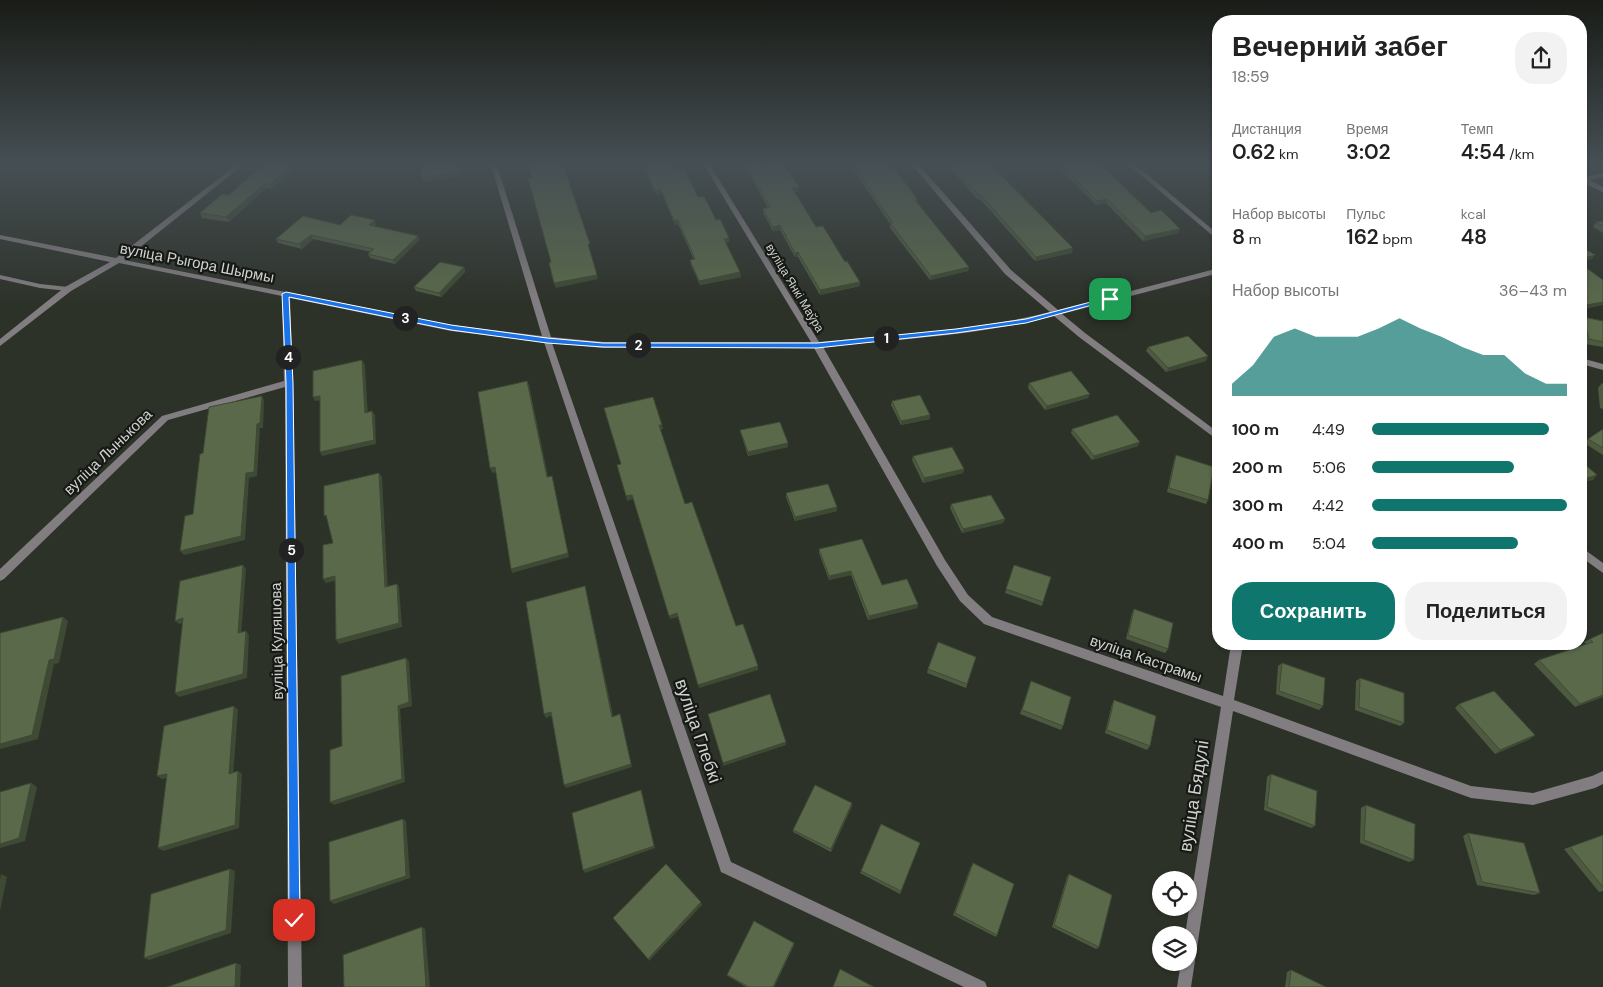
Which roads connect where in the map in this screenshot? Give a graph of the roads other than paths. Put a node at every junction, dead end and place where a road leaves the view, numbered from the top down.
1 (181, 211) edge
2 (508, 211) edge
3 (734, 211) edge
4 (955, 211) edge
5 (1186, 211) edge
6 (1212, 233) edge
7 (0, 237) edge
8 (118, 261) junction
9 (1212, 272) edge
10 (0, 277) edge
11 (68, 290) junction
12 (286, 294) junction
13 (1056, 313) junction
14 (547, 340) junction
15 (0, 343) edge
16 (817, 346) junction
17 (1587, 363) edge
18 (1603, 367) edge
19 (289, 383) junction
20 (1212, 433) edge
21 (1587, 556) edge
22 (1603, 569) edge
23 (0, 576) edge
24 (1236, 650) edge
25 (1227, 703) junction
26 (1603, 777) edge
27 (1193, 926) edge
28 (1187, 971) edge
29 (295, 987) edge
30 (980, 987) edge
31 (1184, 987) edge

1 - 8 street
2 - 14 street, вуліца Глебкі
3 - 16 street, вуліца Янкі Маўра
4 - 13 street
5 - 6 street
7 - 8 street, вуліца Рыгора Шырмы
8 - 11 street
8 - 12 street, вуліца Рыгора Шырмы
9 - 13 street, вуліца Рыгора Шырмы
10 - 11 lane
11 - 15 street
12 - 14 street, вуліца Рыгора Шырмы
12 - 19 street, вуліца Куляшова
13 - 16 street, вуліца Рыгора Шырмы
13 - 20 street
14 - 16 street, вуліца Рыгора Шырмы
14 - 30 street, вуліца Глебкі
16 - 25 street, вуліца Кастрамы
17 - 18 street
19 - 23 street, вуліца Лынькова
19 - 29 street, вуліца Куляшова
21 - 22 street
24 - 25 street, вуліца Бядулі
25 - 26 street, вуліца Кастрамы
25 - 27 street, вуліца Бядулі
28 - 31 street

